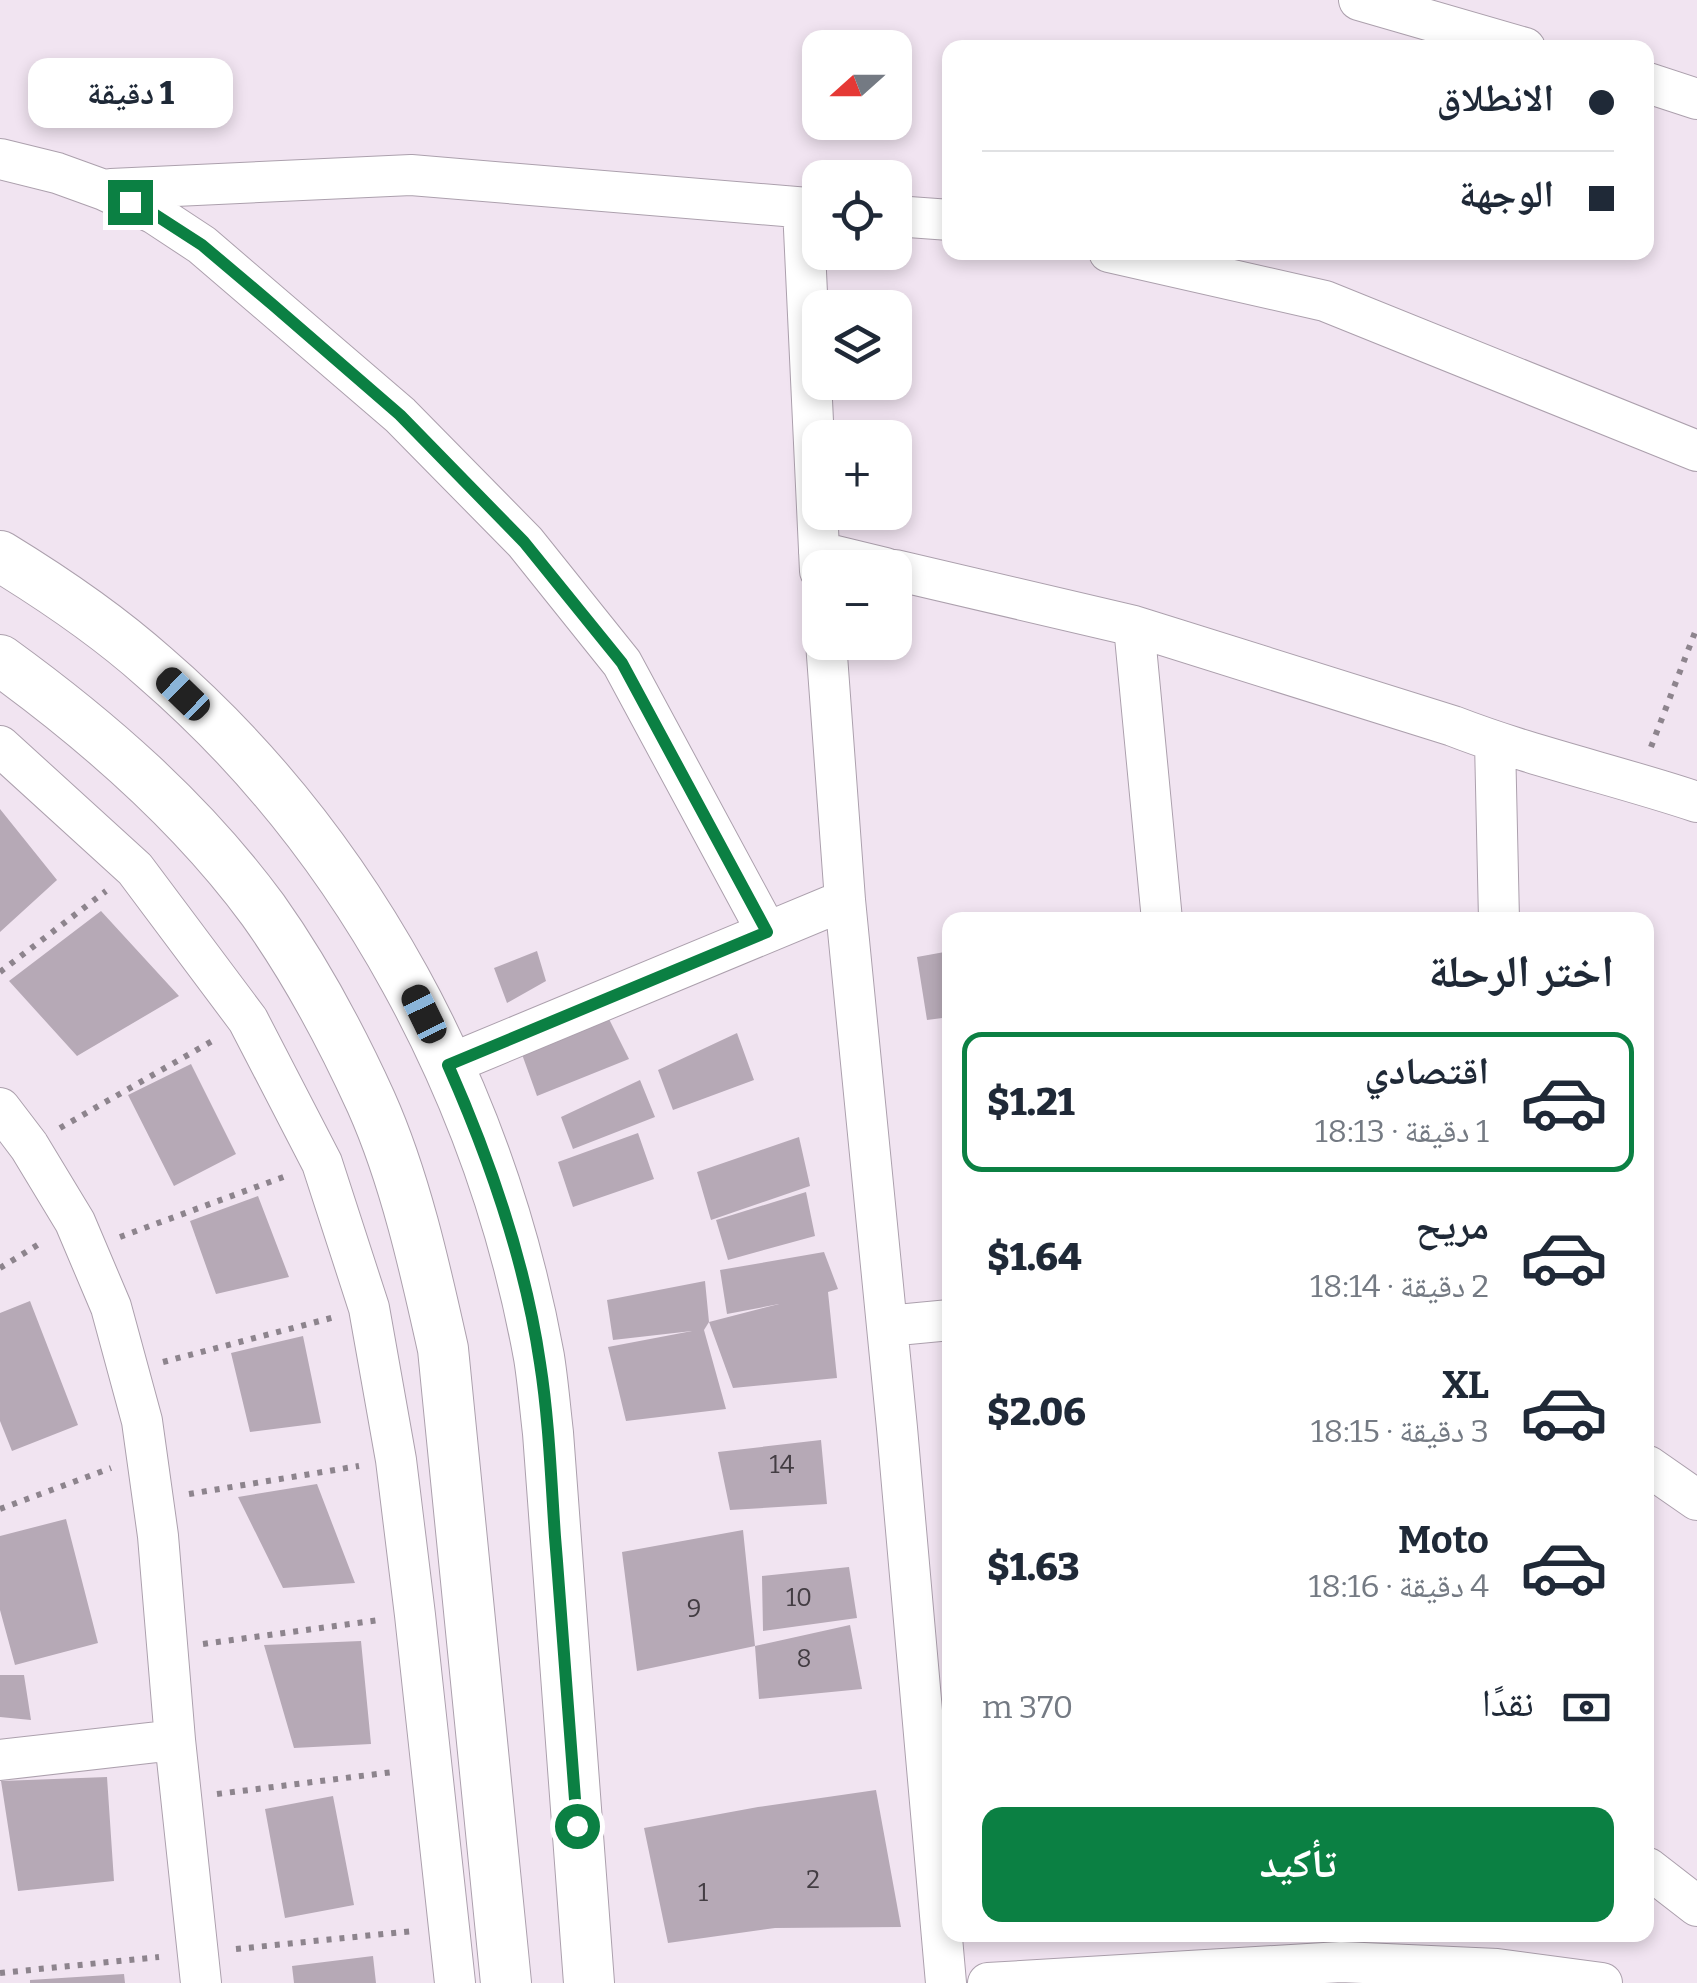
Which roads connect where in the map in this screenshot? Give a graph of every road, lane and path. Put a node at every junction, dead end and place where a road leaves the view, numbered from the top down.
1 (1359, 0) edge
2 (1497, 40) edge
3 (1654, 85) edge
4 (1697, 99) edge
5 (0, 159) edge
6 (104, 190) junction
7 (802, 207) edge
8 (912, 217) edge
9 (942, 219) edge
10 (1144, 260) edge
11 (812, 270) edge
12 (1697, 451) edge
13 (819, 550) edge
14 (0, 556) edge
15 (912, 574) edge
16 (1134, 626) junction
17 (1697, 627) edge
18 (0, 660) edge
19 (827, 660) edge
20 (1495, 742) junction
21 (0, 746) edge
22 (1638, 782) junction
23 (1697, 802) edge
24 (135, 870) junction
25 (845, 900) junction
26 (1161, 912) edge
27 (1498, 912) edge
28 (767, 932) junction
29 (0, 972) edge
30 (248, 1020) junction
31 (448, 1065) junction
32 (0, 1108) edge
33 (29, 1146) junction
34 (322, 1162) junction
35 (80, 1236) junction
36 (0, 1268) edge
37 (369, 1308) junction
38 (942, 1321) edge
39 (887, 1326) junction
40 (128, 1371) junction
41 (147, 1455) junction
42 (396, 1460) junction
43 (1654, 1470) edge
44 (153, 1500) junction
45 (1697, 1500) edge
46 (0, 1510) edge
47 (415, 1614) junction
48 (167, 1649) junction
49 (175, 1740) junction
50 (0, 1760) edge
51 (432, 1768) junction
52 (181, 1798) junction
53 (1654, 1873) edge
54 (1697, 1906) edge
55 (448, 1927) junction
56 (942, 1938) edge
57 (942, 1942) edge
58 (1262, 1950) edge
59 (199, 1968) edge
60 (1341, 1972) edge
61 (0, 1973) edge
62 (455, 1983) edge
63 (506, 1983) edge
64 (589, 1983) edge
65 (946, 1983) edge
66 (988, 1983) edge
67 (1602, 1983) edge

1 - 2 street
3 - 4 street
5 - 6 street
6 - 7 street
6 - 28 street
8 - 9 street
10 - 12 street
11 - 13 street
14 - 31 street
15 - 16 street
16 - 20 street
16 - 26 street
17 - 22 path
18 - 63 street
19 - 25 street
20 - 22 street
20 - 27 street
21 - 24 street
22 - 23 street
24 - 29 path
24 - 30 street
25 - 28 street
25 - 39 street
28 - 31 street
30 - 33 path
30 - 34 street
31 - 64 street
32 - 33 street
33 - 35 street
34 - 35 path
34 - 37 street
35 - 36 path
35 - 40 street
37 - 40 path
37 - 42 street
38 - 39 street
39 - 56 street
40 - 41 street
41 - 44 street
41 - 46 path
42 - 44 path
42 - 47 street
43 - 45 street
44 - 48 street
47 - 48 path
47 - 51 street
48 - 49 street
49 - 50 street
49 - 52 street
51 - 52 path
51 - 55 street
52 - 59 street
53 - 54 street
55 - 59 path
55 - 62 street
57 - 65 street
58 - 60 street
58 - 66 street
59 - 61 path
60 - 67 street

